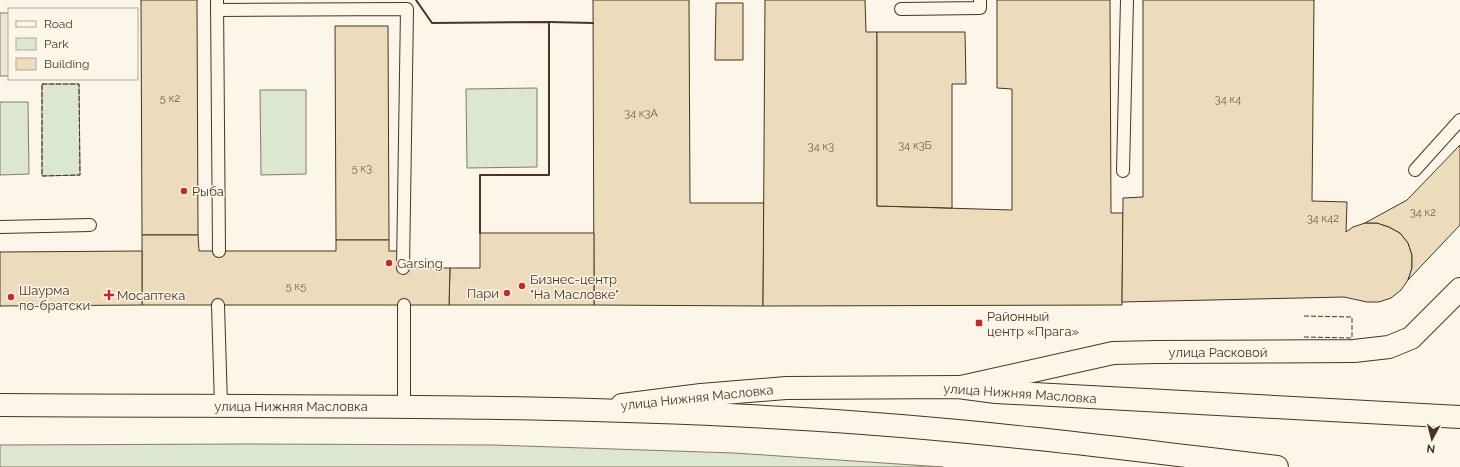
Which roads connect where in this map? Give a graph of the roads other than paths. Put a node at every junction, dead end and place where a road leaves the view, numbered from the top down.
1 (980, 0) edge
2 (1127, 0) edge
3 (217, 5) edge
4 (901, 9) dead end
5 (1460, 120) edge
6 (1415, 170) dead end
7 (1123, 171) dead end
8 (90, 225) dead end
9 (0, 227) edge
10 (219, 251) dead end
11 (403, 268) dead end
12 (1460, 289) edge
13 (218, 305) dead end
14 (404, 305) dead end
15 (958, 388) junction
16 (0, 405) edge
17 (221, 405) junction
18 (404, 407) junction
19 (581, 410) junction
20 (1460, 417) edge
21 (1278, 467) edge

1 - 4 lane
2 - 7 lane
3 - 10 lane
3 - 11 lane
5 - 6 lane
8 - 9 lane
12 - 15 street, улица Расковой
13 - 17 lane
14 - 18 lane
15 - 19 street, улица Нижняя Масловка
15 - 20 street, улица Нижняя Масловка
16 - 17 street, улица Нижняя Масловка
17 - 18 street, улица Нижняя Масловка
18 - 19 street, улица Нижняя Масловка
19 - 21 street, улица Нижняя Масловка

